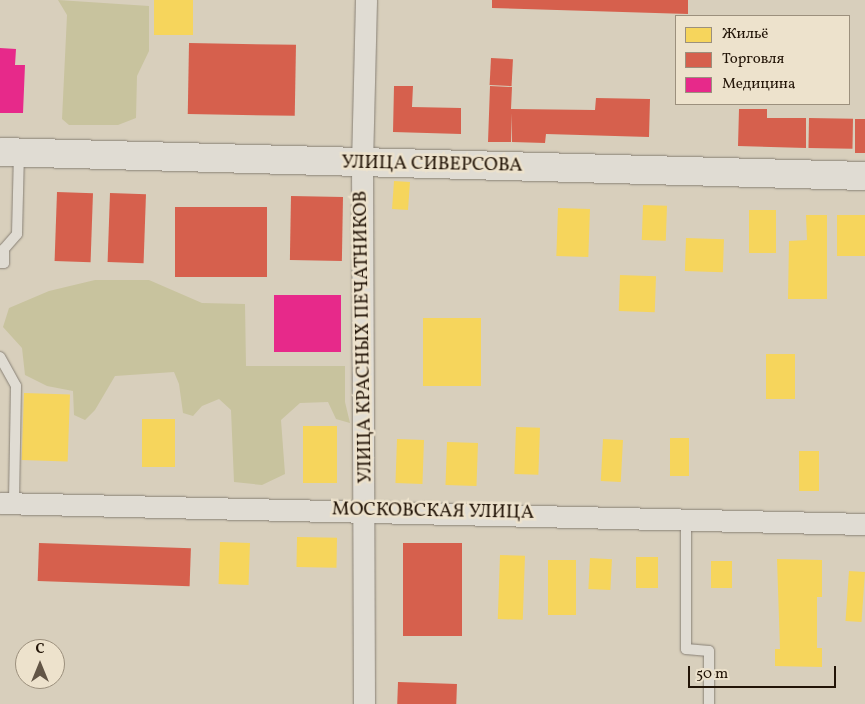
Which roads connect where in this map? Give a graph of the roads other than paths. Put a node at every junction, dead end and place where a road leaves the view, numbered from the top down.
1 (366, 0) edge
2 (9, 152) edge
3 (362, 164) junction
4 (865, 176) edge
5 (0, 263) edge
6 (0, 357) edge
7 (7, 503) edge
8 (366, 510) junction
9 (686, 519) junction
10 (865, 524) edge
11 (364, 704) edge
12 (709, 704) edge

1 - 3 street, УЛИЦА КРАСНЫХ ПЕЧАТНИКОВ
2 - 3 street, УЛИЦА СИВЕРСОВА
2 - 5 lane
3 - 4 street, УЛИЦА СИВЕРСОВА
3 - 8 street, УЛИЦА КРАСНЫХ ПЕЧАТНИКОВ
6 - 7 lane
7 - 8 street, МОСКОВСКАЯ УЛИЦА
8 - 9 street, МОСКОВСКАЯ УЛИЦА
8 - 11 street, УЛИЦА КРАСНЫХ ПЕЧАТНИКОВ
9 - 10 street, МОСКОВСКАЯ УЛИЦА
9 - 12 lane

